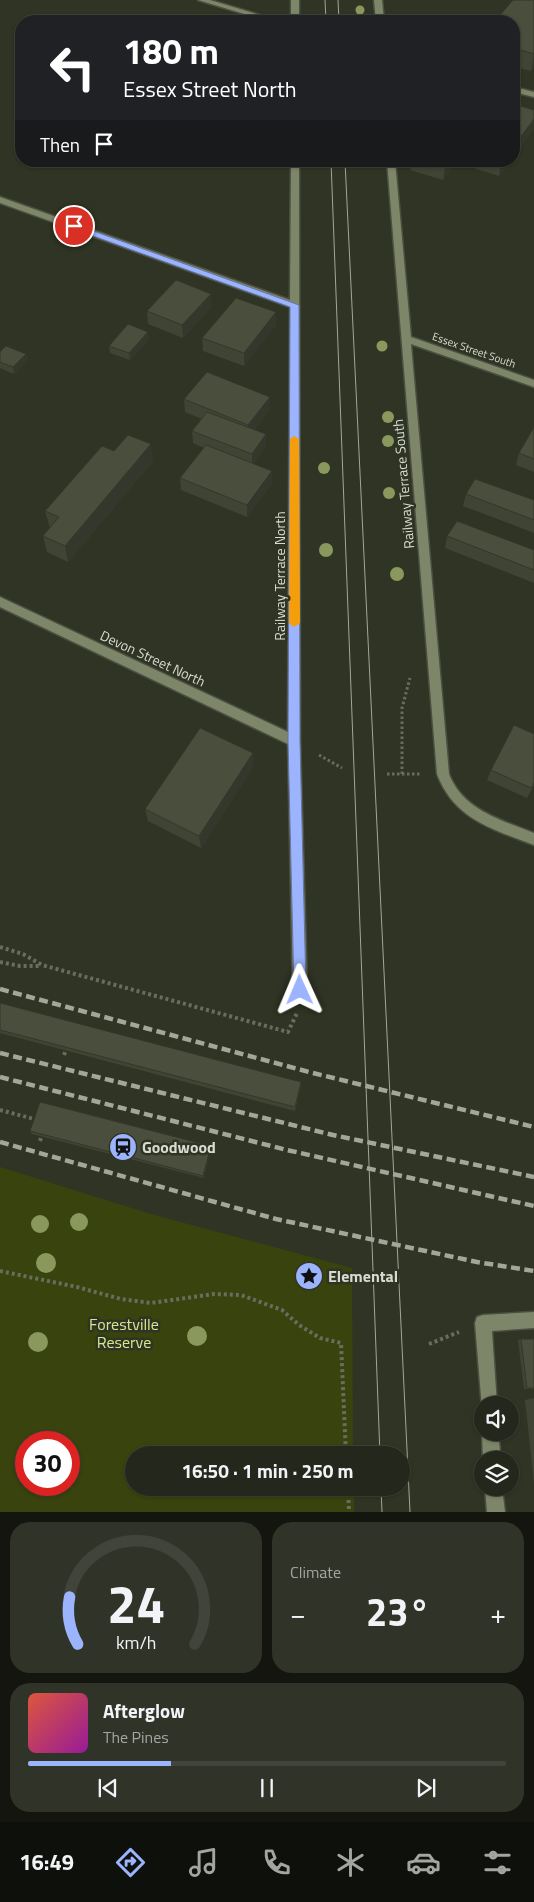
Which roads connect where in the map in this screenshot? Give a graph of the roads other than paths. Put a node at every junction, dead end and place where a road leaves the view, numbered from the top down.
1 (202, 0) edge
2 (295, 0) edge
3 (378, 0) edge
4 (255, 15) edge
5 (295, 15) edge
6 (379, 15) edge
7 (520, 91) edge
8 (534, 95) edge
9 (295, 167) edge
10 (392, 167) edge
11 (0, 200) edge
12 (295, 305) junction
13 (406, 339) junction
14 (534, 384) edge
15 (0, 602) edge
16 (294, 741) junction
17 (534, 839) edge
18 (300, 990) dead end
19 (534, 1320) edge
20 (488, 1396) edge
21 (495, 1496) edge
22 (496, 1512) edge

1 - 4 street
2 - 5 street
3 - 6 street
7 - 8 street
9 - 12 street, Railway Terrace North
10 - 13 street, Railway Terrace South
11 - 12 street
12 - 16 street, Railway Terrace North
13 - 14 street, Essex Street South
13 - 17 street, Railway Terrace South
15 - 16 street, Devon Street North
16 - 18 street, Railway Terrace North
19 - 20 street
21 - 22 street

